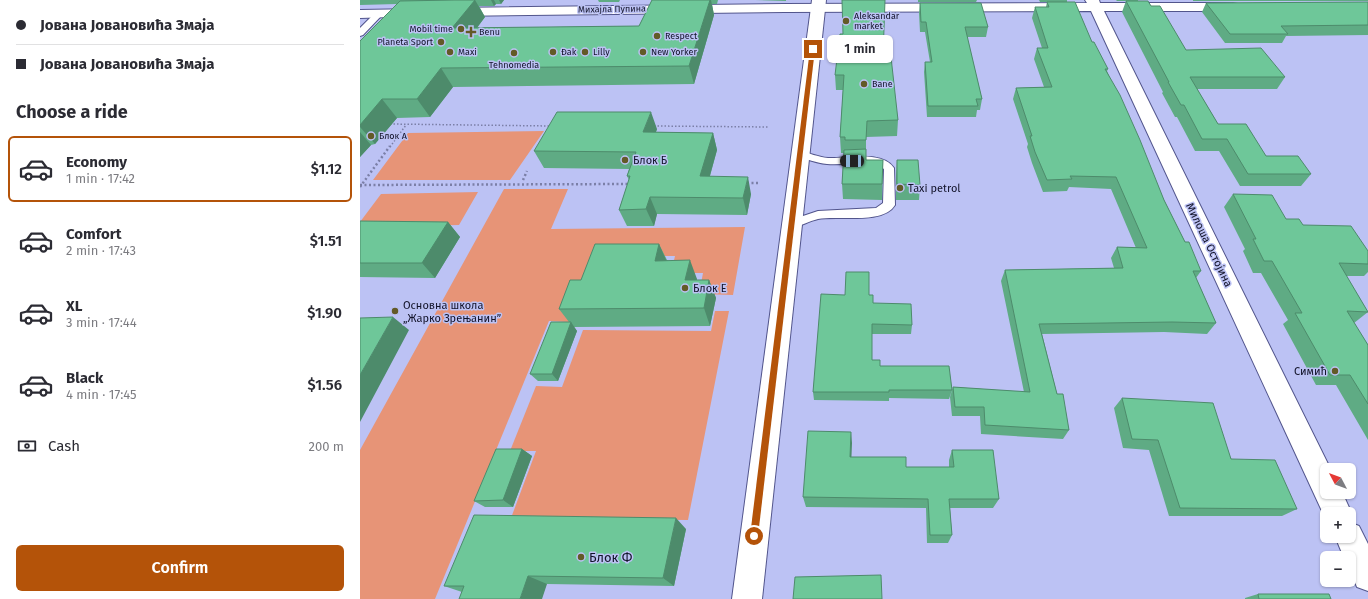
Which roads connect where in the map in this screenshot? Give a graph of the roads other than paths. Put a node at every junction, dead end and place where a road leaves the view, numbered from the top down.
1 (380, 0) edge
2 (818, 4) edge
3 (1094, 4) edge
4 (571, 5) edge
5 (1244, 7) edge
6 (363, 14) edge
7 (379, 14) junction
8 (360, 33) edge
9 (800, 154) junction
10 (792, 224) junction
11 (1320, 476) edge
12 (1352, 543) edge
13 (1368, 576) edge
14 (747, 599) edge

1 - 6 street
2 - 3 street, Михајла Пупина
2 - 4 street, Михајла Пупина
2 - 9 street
3 - 5 street, Михајла Пупина
3 - 11 street, Милоша Остојина
4 - 7 street, Михајла Пупина
6 - 7 street, Михајла Пупина
7 - 8 lane
9 - 10 street
9 - 10 lane
10 - 14 street
12 - 13 street

